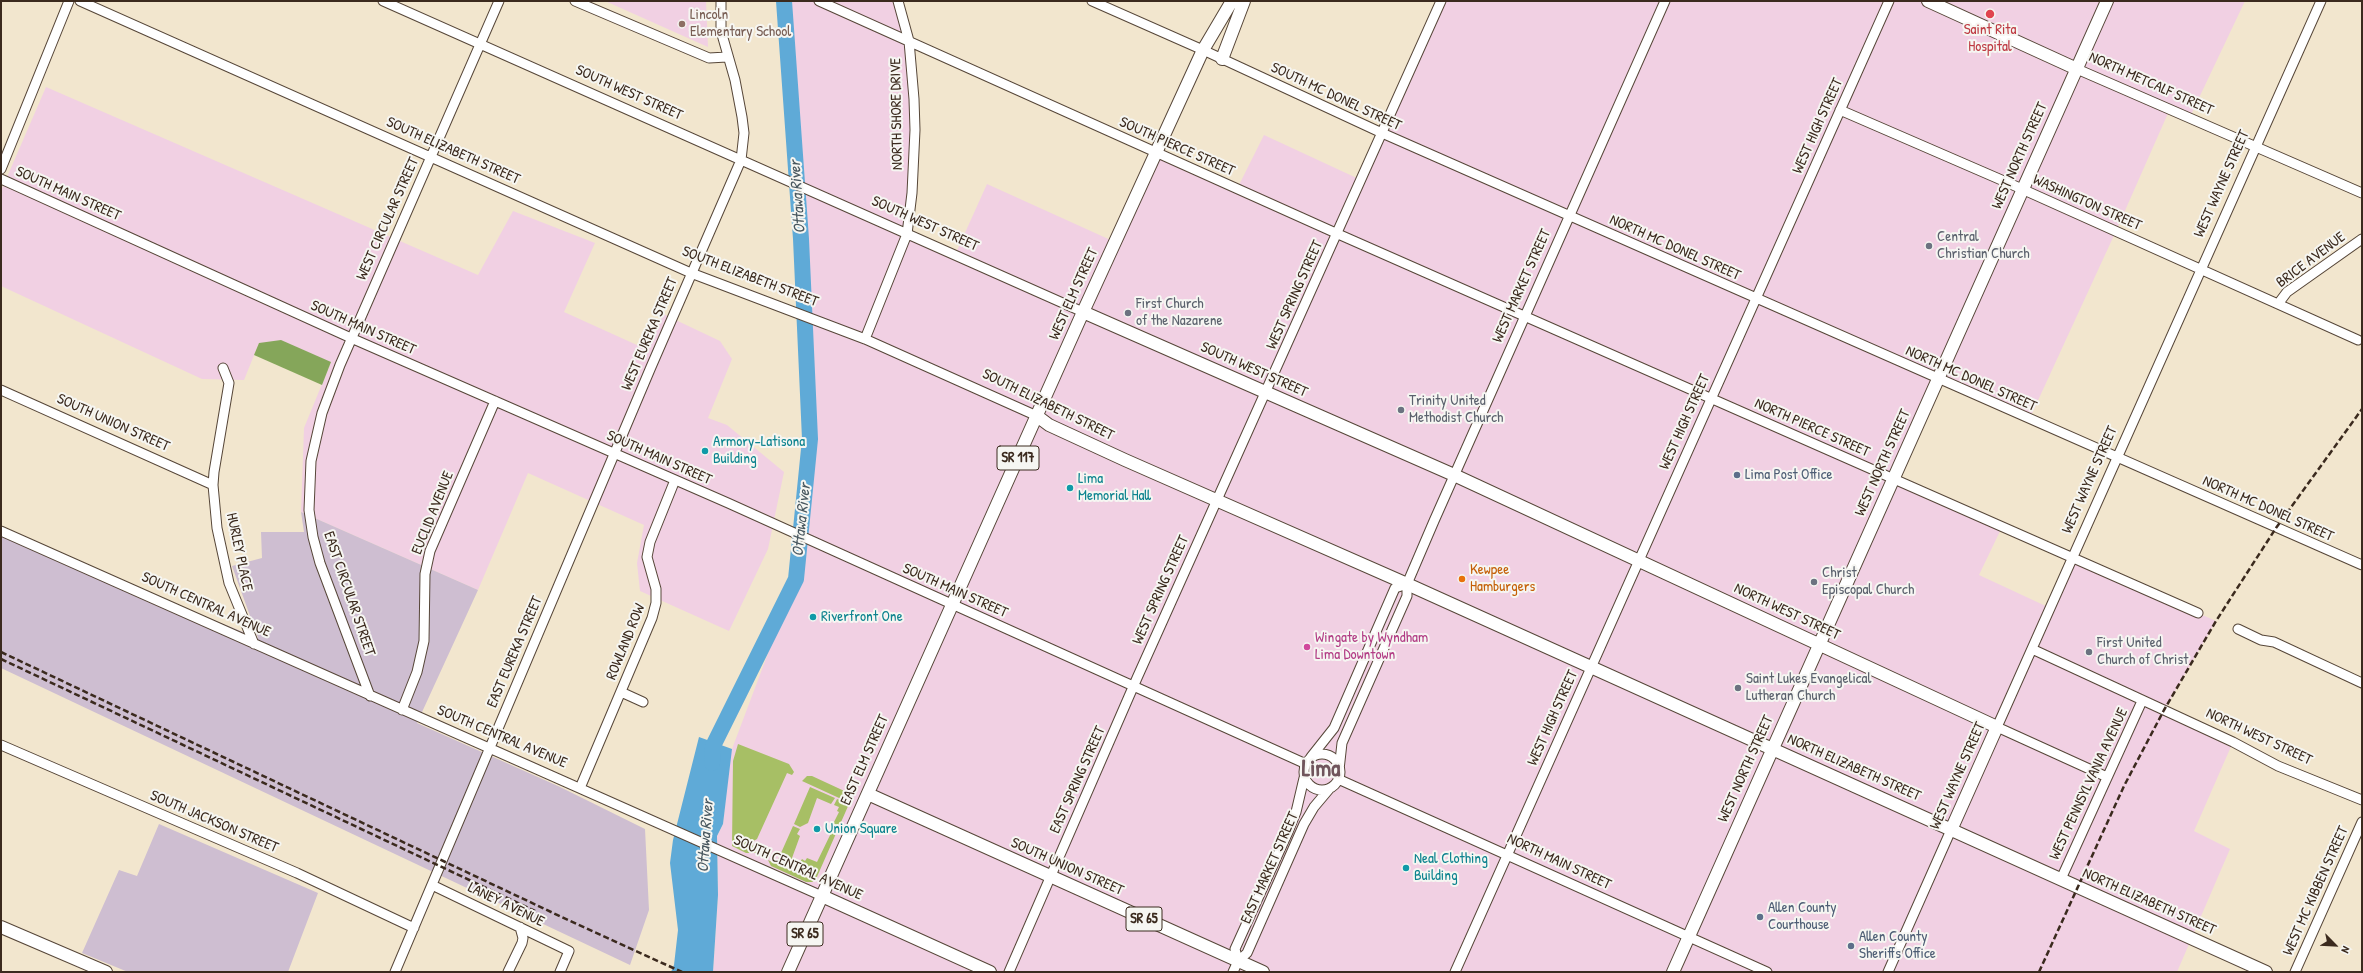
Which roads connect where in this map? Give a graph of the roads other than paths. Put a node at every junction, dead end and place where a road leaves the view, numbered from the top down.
1 (69, 1) edge
2 (80, 1) edge
3 (384, 1) edge
4 (499, 1) edge
5 (575, 1) edge
6 (721, 1) edge
7 (819, 1) edge
8 (898, 1) edge
9 (1092, 1) edge
10 (1232, 1) edge
11 (1244, 1) edge
12 (1442, 1) edge
13 (1665, 1) edge
14 (1889, 1) edge
15 (1928, 1) edge
16 (2107, 1) edge
17 (2321, 1) edge
18 (910, 40) junction
19 (480, 44) junction
20 (1203, 50) junction
21 (727, 57) junction
22 (1222, 59) junction
23 (2077, 69) junction
24 (1840, 110) junction
25 (1382, 134) junction
26 (2256, 148) junction
27 (1156, 153) junction
28 (430, 158) junction
29 (741, 160) junction
30 (1, 169) edge
31 (1, 179) edge
32 (2023, 190) junction
33 (2362, 193) edge
34 (1569, 216) junction
35 (907, 234) junction
36 (1338, 234) junction
37 (2362, 239) edge
38 (2201, 270) junction
39 (691, 273) junction
40 (1756, 299) junction
41 (2278, 304) junction
42 (1083, 312) junction
43 (1525, 316) junction
44 (351, 338) junction
45 (865, 339) junction
46 (2358, 340) dead end
47 (223, 368) dead end
48 (1938, 380) junction
49 (1, 390) edge
50 (1266, 393) junction
51 (1711, 399) junction
52 (495, 402) junction
53 (1037, 416) junction
54 (614, 453) junction
55 (2118, 457) junction
56 (1454, 475) junction
57 (1893, 479) junction
58 (675, 480) junction
59 (213, 485) junction
60 (1218, 499) junction
61 (1, 531) edge
62 (2072, 558) junction
63 (1639, 561) junction
64 (2362, 565) edge
65 (1407, 584) junction
66 (952, 604) junction
67 (2198, 613) dead end
68 (2238, 629) dead end
69 (254, 644) junction
70 (1819, 645) junction
71 (2032, 649) junction
72 (1591, 667) junction
73 (2362, 683) edge
74 (1133, 687) junction
75 (621, 692) junction
76 (370, 696) junction
77 (2142, 701) junction
78 (643, 702) dead end
79 (402, 710) junction
80 (1997, 727) junction
81 (1, 745) edge
82 (489, 749) junction
83 (1773, 749) junction
84 (1308, 761) junction
85 (1339, 774) junction
86 (2107, 777) junction
87 (1304, 778) junction
88 (580, 788) junction
89 (1330, 788) junction
90 (868, 794) junction
91 (2362, 800) edge
92 (2362, 822) edge
93 (1951, 830) junction
94 (1508, 854) junction
95 (1050, 878) junction
96 (2061, 879) junction
97 (432, 885) junction
98 (822, 896) junction
99 (1, 927) edge
100 (520, 927) junction
101 (414, 928) junction
102 (1688, 937) junction
103 (1238, 961) junction
104 (1258, 970) edge
105 (106, 972) edge
106 (397, 972) edge
107 (508, 972) edge
108 (560, 972) edge
109 (788, 972) edge
110 (990, 972) edge
111 (1009, 972) edge
112 (1233, 972) edge
113 (1455, 972) edge
114 (1673, 972) edge
115 (1767, 972) edge
116 (1888, 972) edge
117 (2266, 972) edge
118 (2294, 972) edge

1 - 30 street
2 - 28 street, SOUTH ELIZABETH STREET
3 - 19 street, SOUTH WEST STREET
4 - 19 street, WEST CIRCULAR STREET
5 - 21 street
6 - 21 street, WEST EUREKA STREET
7 - 18 street, SOUTH PIERCE STREET
8 - 18 street, NORTH SHORE DRIVE
9 - 20 street, SOUTH MC DONEL STREET
10 - 20 main road, WEST ELM STREET / SR 117
11 - 22 main road
12 - 25 street, WEST SPRING STREET
13 - 34 street, WEST MARKET STREET
14 - 24 street, WEST HIGH STREET
15 - 23 main road, NORTH METCALF STREET
16 - 23 main road, WEST NORTH STREET
17 - 26 street, WEST WAYNE STREET
18 - 27 street, SOUTH PIERCE STREET
18 - 35 street, NORTH SHORE DRIVE
19 - 28 street, WEST CIRCULAR STREET
19 - 29 street, SOUTH WEST STREET
20 - 22 street, SOUTH MC DONEL STREET
20 - 27 main road, WEST ELM STREET / SR 117
21 - 29 street, WEST EUREKA STREET
22 - 25 street, SOUTH MC DONEL STREET
23 - 26 street, NORTH METCALF STREET
23 - 32 main road, WEST NORTH STREET
24 - 32 street, WASHINGTON STREET
24 - 40 street, WEST HIGH STREET
25 - 34 street, SOUTH MC DONEL STREET
25 - 36 street, WEST SPRING STREET
26 - 33 street, NORTH METCALF STREET
26 - 38 street, WEST WAYNE STREET
27 - 36 street, SOUTH PIERCE STREET
27 - 42 main road, WEST ELM STREET / SR 117
28 - 39 street, SOUTH ELIZABETH STREET
28 - 44 street, WEST CIRCULAR STREET
29 - 35 street, SOUTH WEST STREET
29 - 39 street, WEST EUREKA STREET
31 - 44 street, SOUTH MAIN STREET
32 - 38 street, WASHINGTON STREET
32 - 48 main road, WEST NORTH STREET
34 - 40 street, NORTH MC DONEL STREET
34 - 43 street, WEST MARKET STREET
35 - 42 street, SOUTH WEST STREET
35 - 45 street, NORTH SHORE DRIVE
36 - 43 street, SOUTH PIERCE STREET
36 - 50 street, WEST SPRING STREET
37 - 41 street, BRICE AVENUE
38 - 41 street, WASHINGTON STREET
38 - 55 street, WEST WAYNE STREET
39 - 45 street, SOUTH ELIZABETH STREET
39 - 54 street, WEST EUREKA STREET
40 - 48 street, NORTH MC DONEL STREET
40 - 51 street, WEST HIGH STREET
41 - 46 street, WASHINGTON STREET
42 - 50 main road, SOUTH WEST STREET
42 - 53 main road, WEST ELM STREET / SR 117
43 - 51 street, NORTH PIERCE STREET
43 - 56 street, WEST MARKET STREET
44 - 52 street, SOUTH MAIN STREET
44 - 76 street, EAST CIRCULAR STREET
45 - 53 street, SOUTH ELIZABETH STREET
47 - 59 street, HURLEY PLACE
48 - 55 street, NORTH MC DONEL STREET
48 - 57 main road, WEST NORTH STREET
49 - 59 street, SOUTH UNION STREET
50 - 56 main road, SOUTH WEST STREET
50 - 60 street, WEST SPRING STREET
51 - 57 street, NORTH PIERCE STREET
51 - 63 street, WEST HIGH STREET
52 - 54 street, SOUTH MAIN STREET
52 - 79 street, EUCLID AVENUE
53 - 60 main road, SOUTH ELIZABETH STREET
53 - 66 main road, WEST ELM STREET / SR 117
54 - 58 street, SOUTH MAIN STREET
54 - 82 street, EAST EUREKA STREET
55 - 62 street, WEST WAYNE STREET
55 - 64 street, NORTH MC DONEL STREET
56 - 63 main road, NORTH WEST STREET
56 - 65 street, WEST MARKET STREET
57 - 62 street, NORTH PIERCE STREET
57 - 70 main road, WEST NORTH STREET
58 - 66 street, SOUTH MAIN STREET
58 - 75 street, ROWLAND ROW
59 - 69 street, HURLEY PLACE
60 - 65 main road, SOUTH ELIZABETH STREET
60 - 74 street, WEST SPRING STREET
61 - 69 street, SOUTH CENTRAL AVENUE
62 - 67 street, NORTH PIERCE STREET
62 - 71 street, WEST WAYNE STREET
63 - 70 main road, NORTH WEST STREET
63 - 72 street, WEST HIGH STREET
65 - 72 main road, NORTH ELIZABETH STREET
65 - 84 street
65 - 85 street, WEST MARKET STREET
66 - 74 street, SOUTH MAIN STREET
66 - 90 main road, EAST ELM STREET / SR 117
68 - 73 street
69 - 76 street, SOUTH CENTRAL AVENUE
70 - 80 main road, NORTH WEST STREET
70 - 83 main road, WEST NORTH STREET
71 - 77 street, NORTH WEST STREET
71 - 80 street, WEST WAYNE STREET
72 - 83 main road, NORTH ELIZABETH STREET
72 - 94 street, WEST HIGH STREET
74 - 84 street, SOUTH MAIN STREET
74 - 95 street, EAST SPRING STREET
75 - 78 street
75 - 88 street, ROWLAND ROW
76 - 79 street, SOUTH CENTRAL AVENUE
77 - 86 street, WEST PENNSYLVANIA AVENUE
77 - 91 street, NORTH WEST STREET
79 - 82 street, SOUTH CENTRAL AVENUE
80 - 86 street, NORTH WEST STREET
80 - 93 main road, WEST WAYNE STREET
81 - 101 street, SOUTH JACKSON STREET
82 - 88 street, SOUTH CENTRAL AVENUE
82 - 97 street, EAST EUREKA STREET
83 - 93 main road, NORTH ELIZABETH STREET
83 - 102 main road, WEST NORTH STREET
84 - 85 street
84 - 87 street
85 - 89 street
85 - 94 street, NORTH MAIN STREET
86 - 96 street, WEST PENNSYLVANIA AVENUE
87 - 89 street
87 - 103 street, EAST MARKET STREET
88 - 98 street, SOUTH CENTRAL AVENUE
89 - 103 street, EAST MARKET STREET
90 - 95 main road, SOUTH UNION STREET / SR 65
90 - 98 main road, EAST ELM STREET / SR 65
92 - 118 street, WEST MC KIBBEN STREET
93 - 96 main road, NORTH ELIZABETH STREET
93 - 116 street, WEST WAYNE STREET
94 - 102 street, NORTH MAIN STREET
94 - 113 street, WEST HIGH STREET
95 - 103 main road, SOUTH UNION STREET / SR 65
95 - 111 street, EAST SPRING STREET
96 - 117 main road, NORTH ELIZABETH STREET
97 - 100 street, LANEY AVENUE
97 - 101 street, EAST EUREKA STREET
98 - 109 main road, EAST ELM STREET / SR 65
98 - 110 main road, SOUTH CENTRAL AVENUE
99 - 105 main road
100 - 107 street
100 - 108 street, LANEY AVENUE
101 - 106 street, EAST EUREKA STREET
102 - 114 main road, WEST NORTH STREET
102 - 115 street, NORTH MAIN STREET
103 - 104 main road, SOUTH UNION STREET / SR 65
103 - 112 street, EAST MARKET STREET

